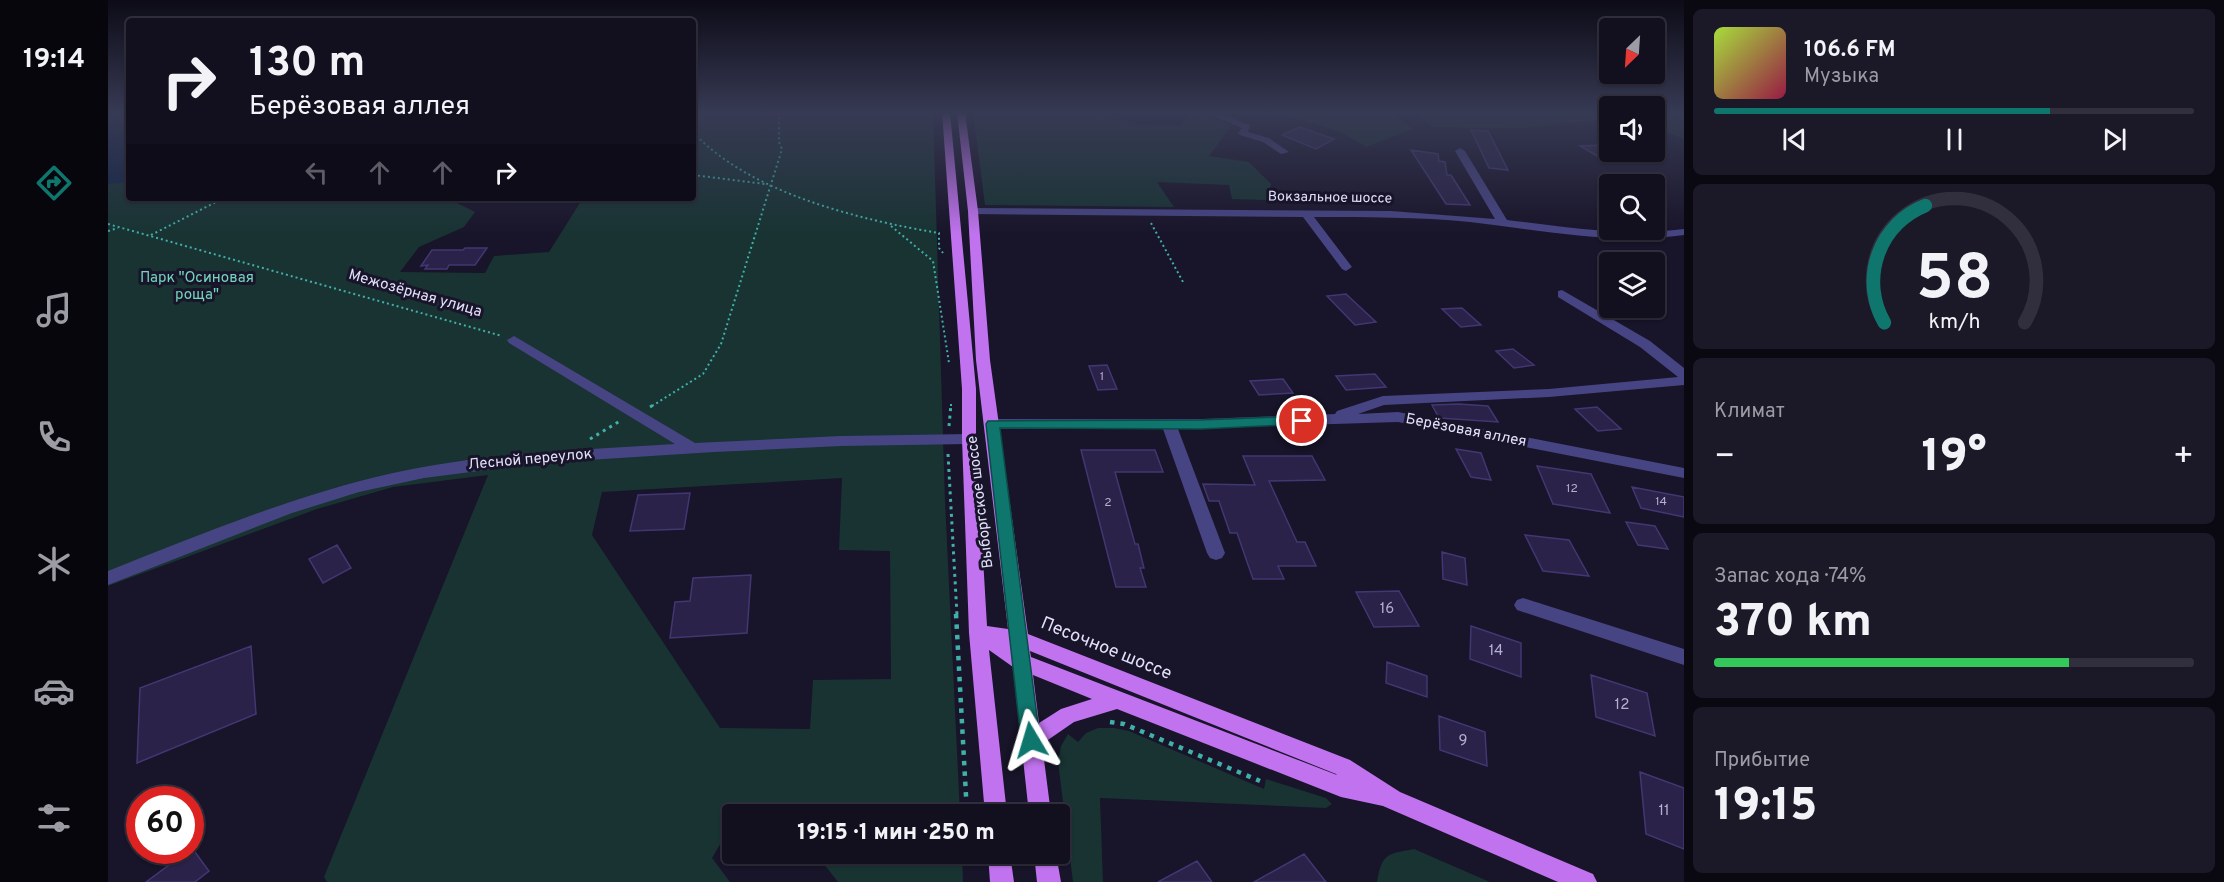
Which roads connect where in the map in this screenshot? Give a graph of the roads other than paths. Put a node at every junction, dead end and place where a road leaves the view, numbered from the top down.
1 (949, 153) edge
2 (966, 153) edge
3 (1461, 153) edge
4 (973, 211) junction
5 (1306, 213) junction
6 (1503, 223) junction
7 (1684, 232) edge
8 (1346, 267) dead end
9 (1562, 294) dead end
10 (514, 340) road end
11 (1684, 375) edge
12 (1684, 381) edge
13 (1322, 420) junction
14 (993, 424) junction
15 (1168, 424) junction
16 (969, 439) junction
17 (691, 447) junction
18 (1684, 473) edge
19 (1216, 553) dead end
20 (108, 578) edge
21 (1523, 605) dead end
22 (978, 633) junction
23 (1018, 638) junction
24 (1684, 657) edge
25 (1021, 662) junction
26 (1116, 700) junction
27 (1031, 740) junction
28 (1392, 799) junction
29 (995, 804) edge
30 (1039, 804) edge
31 (1000, 864) edge
32 (1046, 864) edge
33 (1002, 882) edge
34 (1049, 882) edge
35 (1585, 882) edge

1 - 16 main road, Выборгское шоссе
2 - 4 main road, Выборгское шоссе
3 - 6 street
4 - 5 street, Вокзальное шоссе
4 - 14 main road, Выборгское шоссе
5 - 6 street, Вокзальное шоссе
5 - 8 street
6 - 7 street, Вокзальное шоссе
9 - 11 street
10 - 17 street
12 - 13 street
13 - 15 street, Берёзовая аллея
13 - 18 street, Берёзовая аллея
14 - 15 street, Берёзовая аллея
14 - 23 main road, Выборгское шоссе
15 - 19 street
16 - 17 street, Лесной переулок
16 - 22 main road, Выборгское шоссе
17 - 20 street, Лесной переулок
21 - 24 street
22 - 23 main road, Песочное шоссе
22 - 25 main road, Песочное шоссе
22 - 29 main road, Выборгское шоссе
23 - 25 main road, Выборгское шоссе
23 - 28 main road, Песочное шоссе
25 - 26 main road, Песочное шоссе
25 - 27 main road, Выборгское шоссе
26 - 27 main road
26 - 28 main road, Песочное шоссе
27 - 30 main road, Выборгское шоссе
28 - 35 main road, Песочное шоссе
31 - 33 main road
32 - 34 main road

